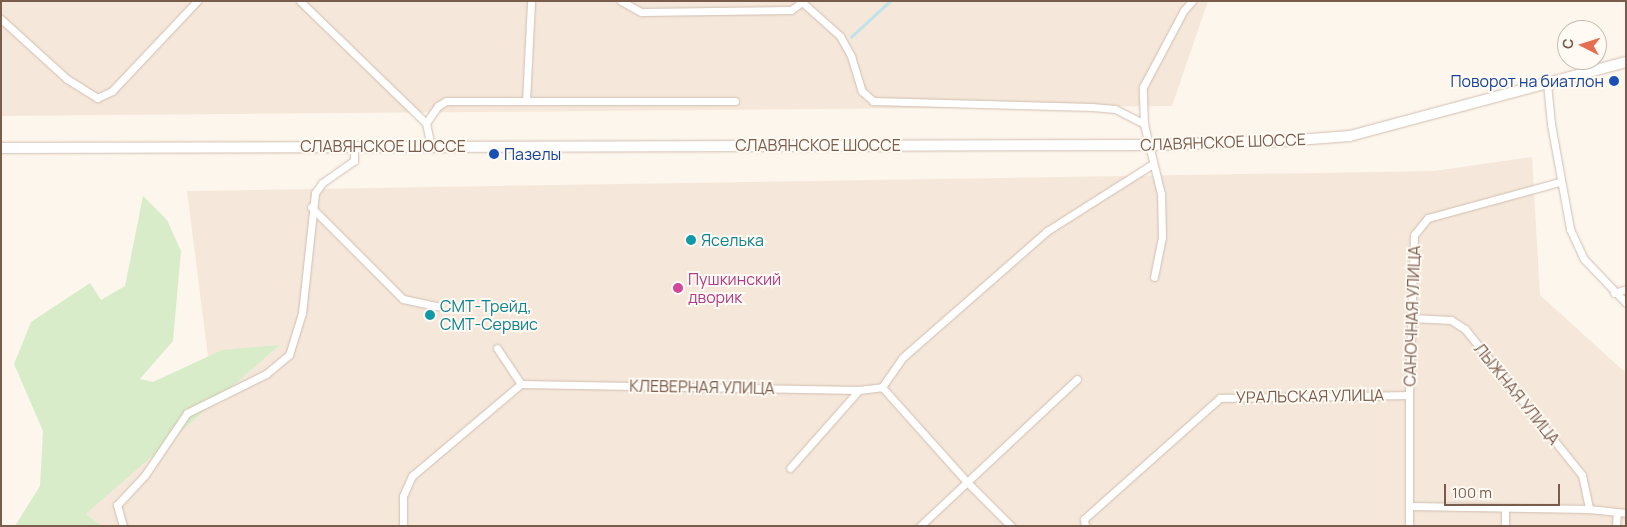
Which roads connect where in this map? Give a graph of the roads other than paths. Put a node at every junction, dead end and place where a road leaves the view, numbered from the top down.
1 (197, 1) edge
2 (300, 1) edge
3 (531, 1) edge
4 (621, 1) edge
5 (801, 1) edge
6 (1192, 1) edge
7 (1, 19) edge
8 (1626, 62) edge
9 (1547, 83) junction
10 (526, 101) junction
11 (734, 101) dead end
12 (426, 123) junction
13 (1144, 124) junction
14 (1151, 145) junction
15 (354, 146) junction
16 (431, 146) junction
17 (1, 148) edge
18 (1151, 164) junction
19 (1560, 182) junction
20 (311, 207) junction
21 (1154, 277) dead end
22 (1626, 289) edge
23 (1614, 293) junction
24 (1626, 303) edge
25 (437, 306) dead end
26 (1412, 318) junction
27 (496, 348) dead end
28 (1077, 379) dead end
29 (521, 384) junction
30 (882, 386) junction
31 (860, 390) junction
32 (1409, 395) junction
33 (790, 468) dead end
34 (966, 481) junction
35 (1410, 506) junction
36 (1505, 509) junction
37 (1589, 509) junction
38 (1617, 512) junction
39 (1626, 513) edge
40 (123, 526) edge
41 (403, 526) edge
42 (920, 526) edge
43 (1011, 526) edge
44 (1085, 526) edge
45 (1409, 526) edge
46 (1505, 526) edge
47 (1616, 526) edge

1 - 7 street
2 - 12 street
3 - 10 street
4 - 5 street
5 - 13 street
6 - 13 street
8 - 9 main road, СЛАВЯНСКОЕ ШОССЕ
9 - 14 main road, СЛАВЯНСКОЕ ШОССЕ
9 - 19 street
10 - 11 street
10 - 12 street
12 - 16 street
13 - 14 street
14 - 16 main road, СЛАВЯНСКОЕ ШОССЕ
14 - 18 street
15 - 16 main road, СЛАВЯНСКОЕ ШОССЕ
15 - 17 main road, СЛАВЯНСКОЕ ШОССЕ
15 - 20 street
18 - 21 street
18 - 30 street
19 - 23 street
19 - 26 street, САНОЧНАЯ УЛИЦА
20 - 25 street
20 - 40 street
22 - 23 street
23 - 24 street
26 - 32 street, САНОЧНАЯ УЛИЦА
26 - 37 street, ЛЫЖНАЯ УЛИЦА
27 - 29 street
28 - 34 street
29 - 31 street, КЛЕВЕРНАЯ УЛИЦА
29 - 41 street
30 - 31 street, КЛЕВЕРНАЯ УЛИЦА
30 - 34 street
31 - 33 street
32 - 35 street, САНОЧНАЯ УЛИЦА
32 - 44 street, УРАЛЬСКАЯ УЛИЦА
34 - 42 street
34 - 43 street
35 - 36 street
35 - 45 street, САНОЧНАЯ УЛИЦА
36 - 37 street
36 - 46 street
37 - 38 street
38 - 39 street
38 - 47 street

